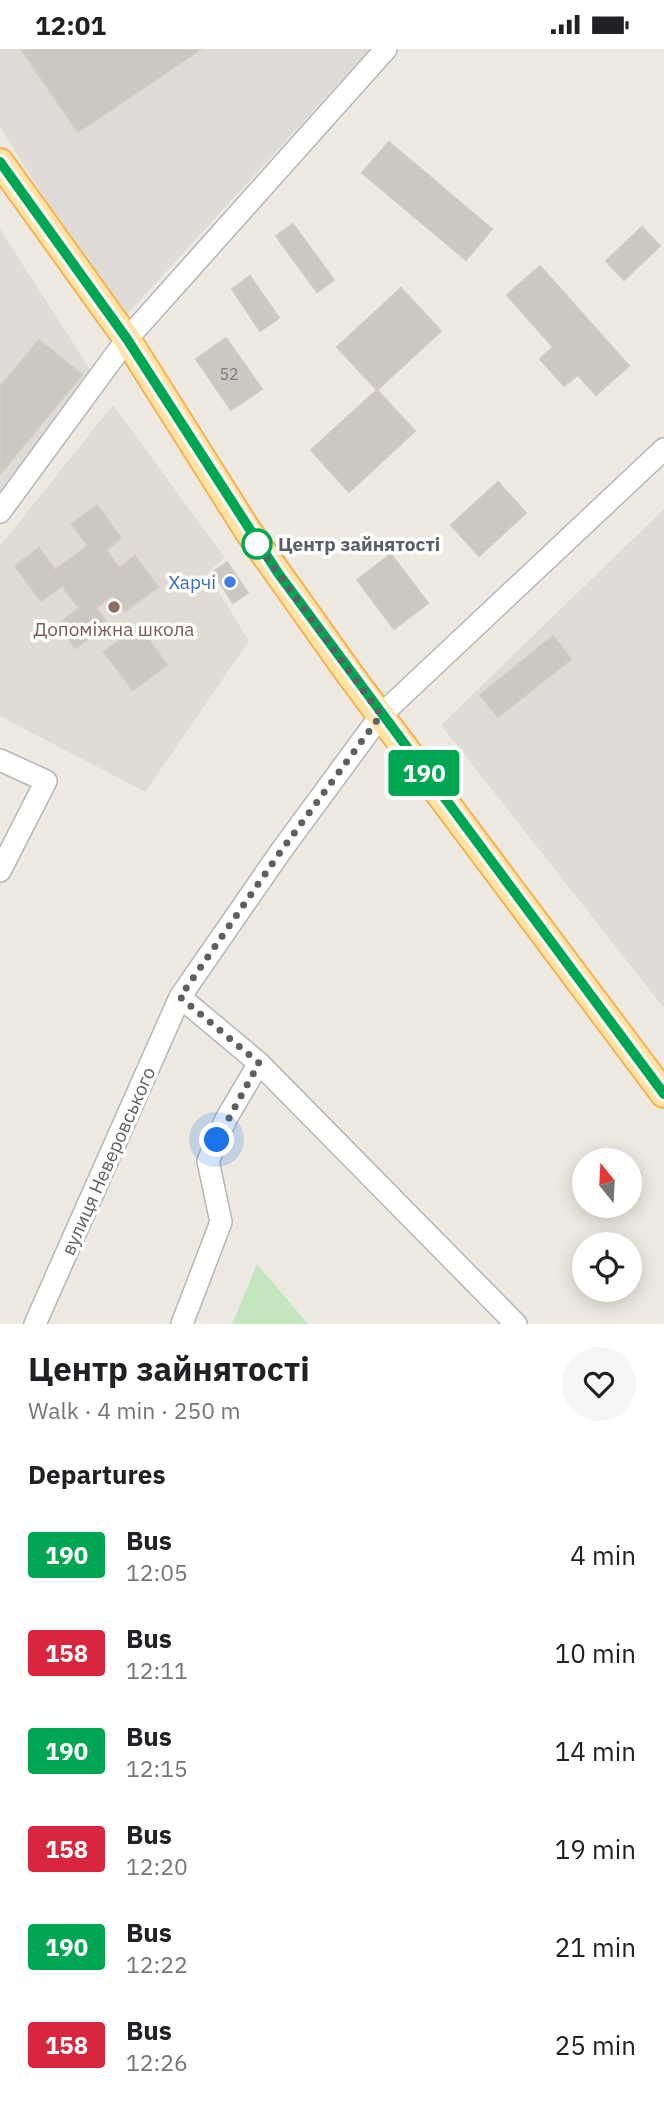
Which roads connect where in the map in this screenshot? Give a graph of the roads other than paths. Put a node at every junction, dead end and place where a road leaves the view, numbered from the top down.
1 (386, 49) edge
2 (3, 173) edge
3 (127, 339) junction
4 (664, 449) edge
5 (0, 512) edge
6 (381, 715) junction
7 (0, 760) edge
8 (0, 871) edge
9 (180, 997) junction
10 (259, 1063) junction
11 (664, 1094) edge
12 (35, 1324) edge
13 (182, 1324) edge
14 (516, 1324) edge

1 - 3 street
2 - 3 main road
3 - 5 street
3 - 6 main road
4 - 6 street, вулиця Неверовського
6 - 9 street, вулиця Неверовського
6 - 11 main road
7 - 8 street
9 - 10 street
9 - 12 street, вулиця Неверовського
10 - 13 street
10 - 14 street

